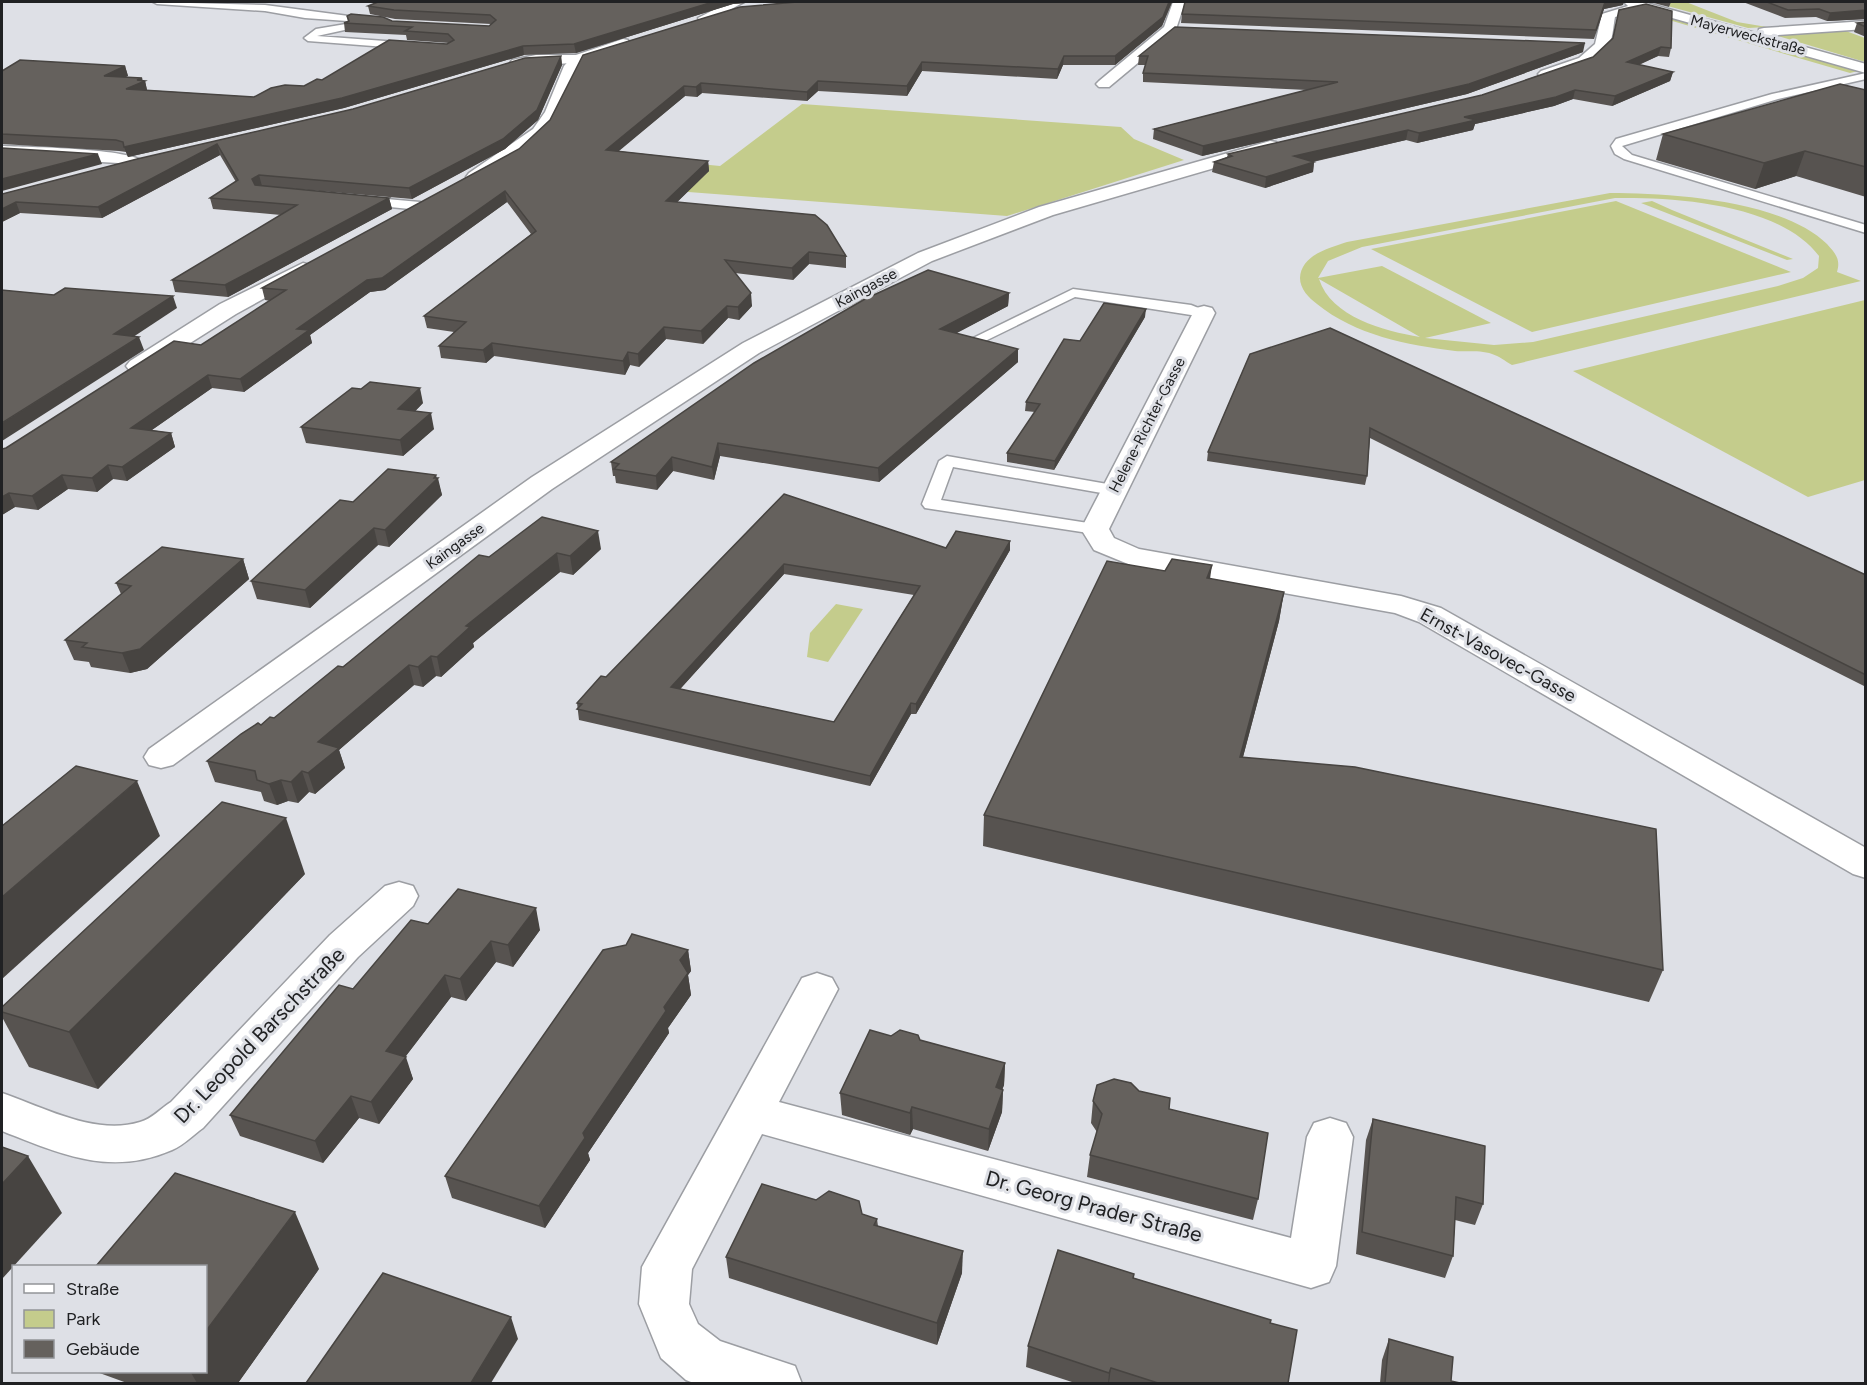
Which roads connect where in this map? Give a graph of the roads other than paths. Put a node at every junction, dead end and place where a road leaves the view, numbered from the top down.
1 (157, 2) edge
2 (1179, 2) edge
3 (1630, 2) edge
4 (746, 3) edge
5 (1644, 6) junction
6 (699, 20) edge
7 (1866, 25) edge
8 (1170, 29) junction
9 (1189, 29) edge
10 (1748, 34) junction
11 (637, 39) edge
12 (1579, 45) edge
13 (423, 46) edge
14 (1602, 46) junction
15 (578, 59) junction
16 (504, 67) edge
17 (1866, 69) edge
18 (1866, 76) edge
19 (1531, 79) edge
20 (1104, 84) dead end
21 (1828, 84) junction
22 (1804, 90) junction
23 (1856, 91) edge
24 (1835, 97) edge
25 (1291, 140) edge
26 (2, 151) edge
27 (93, 174) edge
28 (436, 198) junction
29 (356, 200) edge
30 (388, 223) edge
31 (1866, 230) edge
32 (318, 261) edge
33 (1204, 314) joint
34 (976, 340) edge
35 (118, 379) edge
36 (1113, 490) junction
37 (1096, 533) junction
38 (161, 757) dead end
39 (1866, 865) edge
40 (399, 896) dead end
41 (817, 989) dead end
42 (2, 1112) edge
43 (752, 1113) junction
44 (1330, 1137) dead end
45 (777, 1383) edge

1 - 13 lane
2 - 8 street
3 - 5 street, Mayerweckstraße
4 - 6 street
5 - 10 street, Mayerweckstraße
5 - 14 street
7 - 10 street
8 - 9 street
8 - 20 street
10 - 17 street, Mayerweckstraße
11 - 15 street
12 - 14 street
14 - 19 street
15 - 16 street
15 - 28 street
18 - 21 lane
21 - 22 lane
21 - 23 lane
22 - 24 lane
22 - 31 lane
25 - 38 street, Kaingasse
26 - 27 street
28 - 29 lane
28 - 30 street
32 - 35 street
33 - 34 lane
33 - 36 street, Helene-Richter-Gasse
36 - 37 street, Helene-Richter-Gasse
36 - 37 lane
37 - 39 street, Ernst-Vasovec-Gasse
40 - 42 street, Dr. Leopold Barschstraße
41 - 43 street
43 - 44 street, Dr. Georg Prader Straße
43 - 45 street

